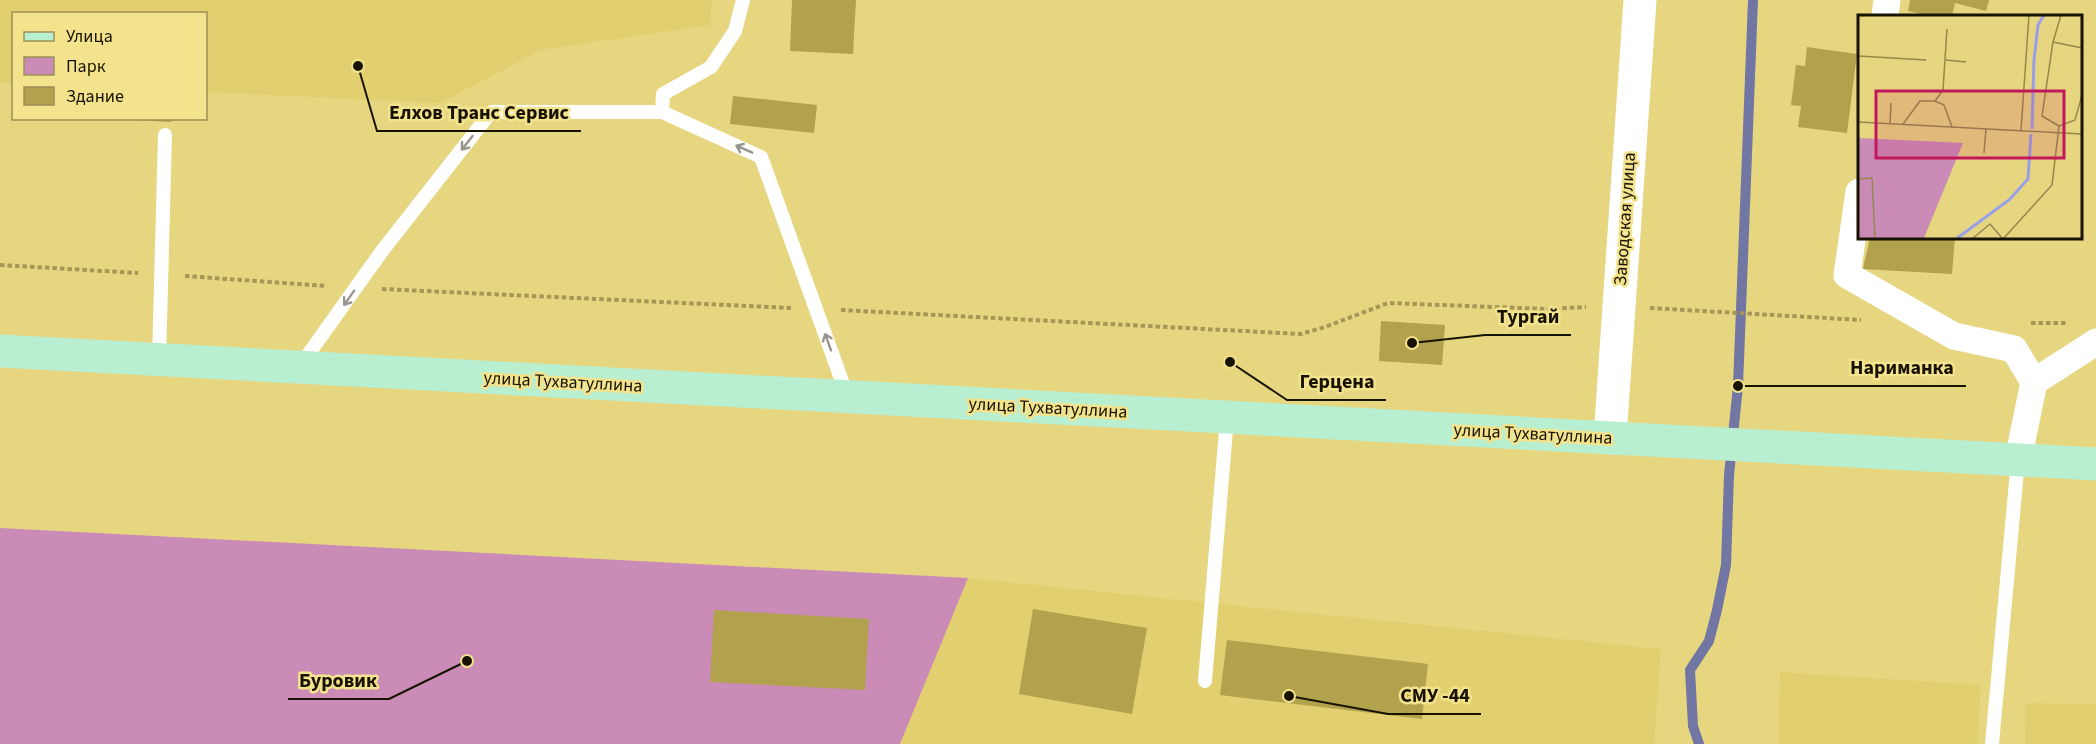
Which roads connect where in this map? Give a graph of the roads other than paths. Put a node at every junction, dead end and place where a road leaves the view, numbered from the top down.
1 (743, 0) edge
2 (1640, 0) edge
3 (1887, 0) edge
4 (1885, 15) edge
5 (662, 112) junction
6 (165, 135) dead end
7 (1858, 199) edge
8 (2096, 342) edge
9 (0, 351) edge
10 (159, 360) junction
11 (300, 367) junction
12 (2034, 382) junction
13 (848, 397) junction
14 (1227, 418) junction
15 (1610, 438) junction
16 (2018, 460) junction
17 (2096, 464) edge
18 (1205, 681) dead end
19 (1992, 744) edge

1 - 5 lane
2 - 15 street, Заводская улица
3 - 4 street
5 -> 11 lane
13 -> 5 lane
6 - 10 lane
7 - 12 street
8 - 12 street
9 - 10 main road, улица Тухватуллина
10 - 11 main road, улица Тухватуллина
11 - 13 main road, улица Тухватуллина
12 - 16 street
13 - 14 main road, улица Тухватуллина
14 - 15 main road, улица Тухватуллина
14 - 18 lane
15 - 16 main road, улица Тухватуллина
16 - 17 main road, улица Тухватуллина
16 - 19 lane

